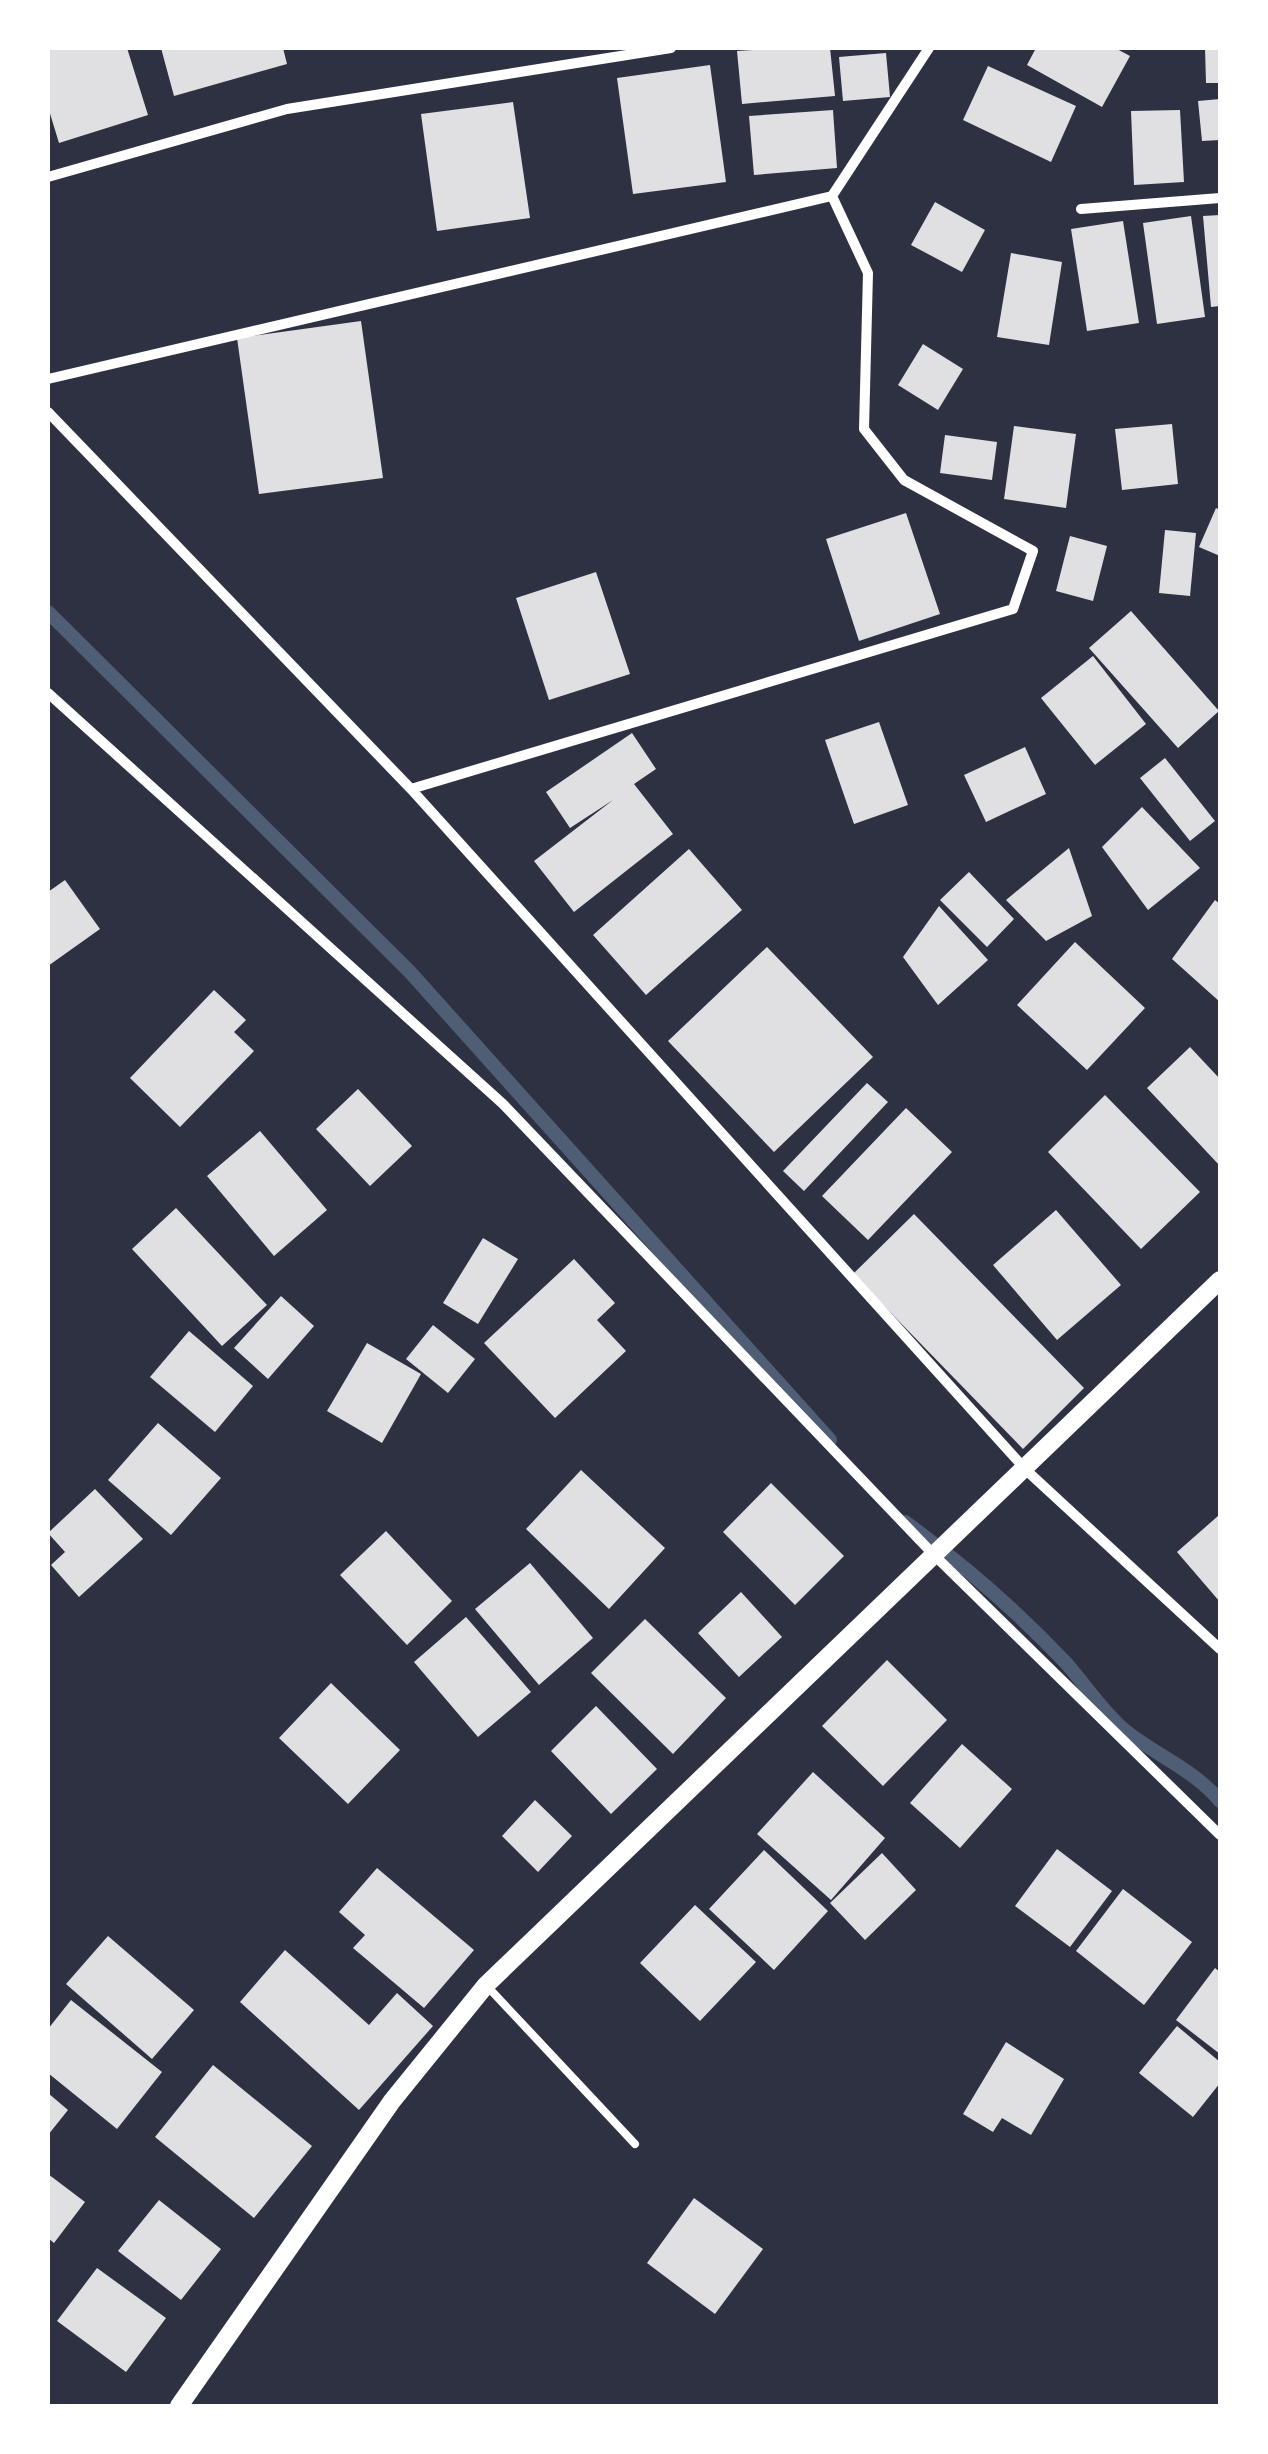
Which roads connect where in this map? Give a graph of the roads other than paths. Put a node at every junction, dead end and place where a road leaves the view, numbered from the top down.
1 (671, 48) edge
2 (930, 48) edge
3 (48, 177) edge
4 (832, 196) junction
5 (1220, 198) edge
6 (1081, 209) dead end
7 (48, 378) edge
8 (48, 412) edge
9 (48, 693) edge
10 (411, 788) junction
11 (1220, 1280) edge
12 (1021, 1475) junction
13 (935, 1552) junction
14 (1220, 1649) edge
15 (1220, 1836) edge
16 (486, 1985) junction
17 (635, 2144) dead end
18 (180, 2406) edge

1 - 3 street
2 - 4 street
4 - 7 street
4 - 10 street
5 - 6 street
8 - 10 street
9 - 13 street
10 - 12 street
11 - 12 street
12 - 13 street
12 - 14 street
13 - 15 street
13 - 16 street
16 - 17 lane
16 - 18 street

